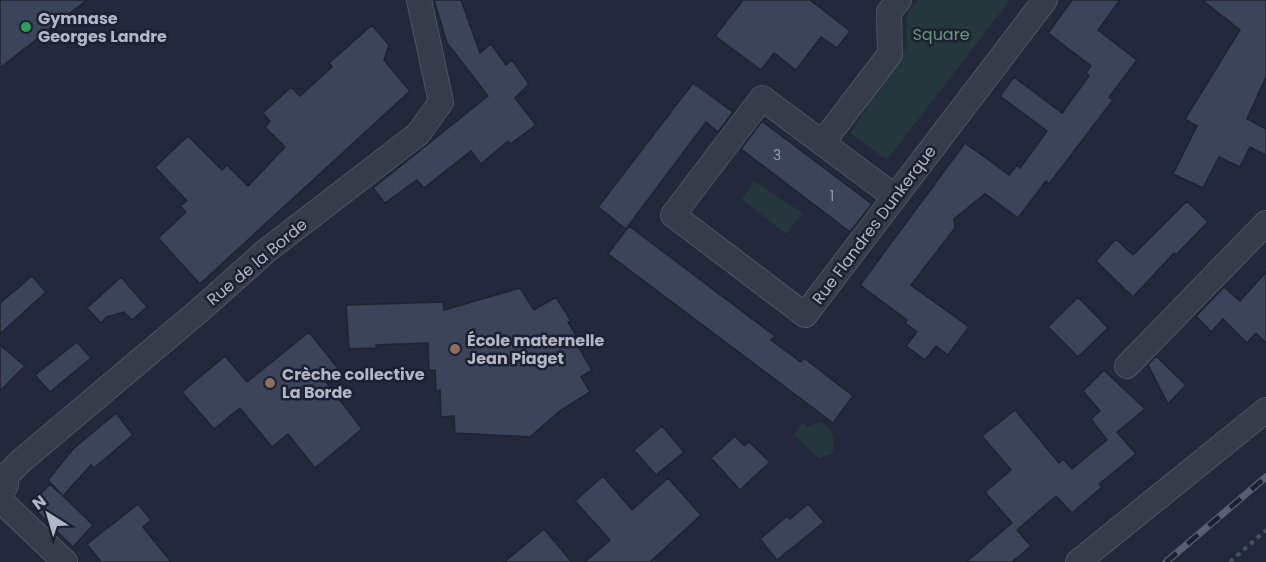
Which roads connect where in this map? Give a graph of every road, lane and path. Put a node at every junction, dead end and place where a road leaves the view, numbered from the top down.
1 (419, 0) edge
2 (899, 0) edge
3 (1045, 0) edge
4 (823, 142) junction
5 (895, 197) junction
6 (1266, 223) edge
7 (1127, 366) dead end
8 (1266, 410) edge
9 (0, 495) edge
10 (0, 500) edge
11 (1266, 530) edge
12 (64, 562) edge
13 (1078, 562) edge
14 (1230, 562) edge

1 - 9 street, Rue de la Borde
2 - 4 street
3 - 5 street, Rue Flandres Dunkerque
4 - 5 street
4 - 5 street, Rue Flandres Dunkerque
6 - 7 street
8 - 13 street
10 - 12 street
11 - 14 path

